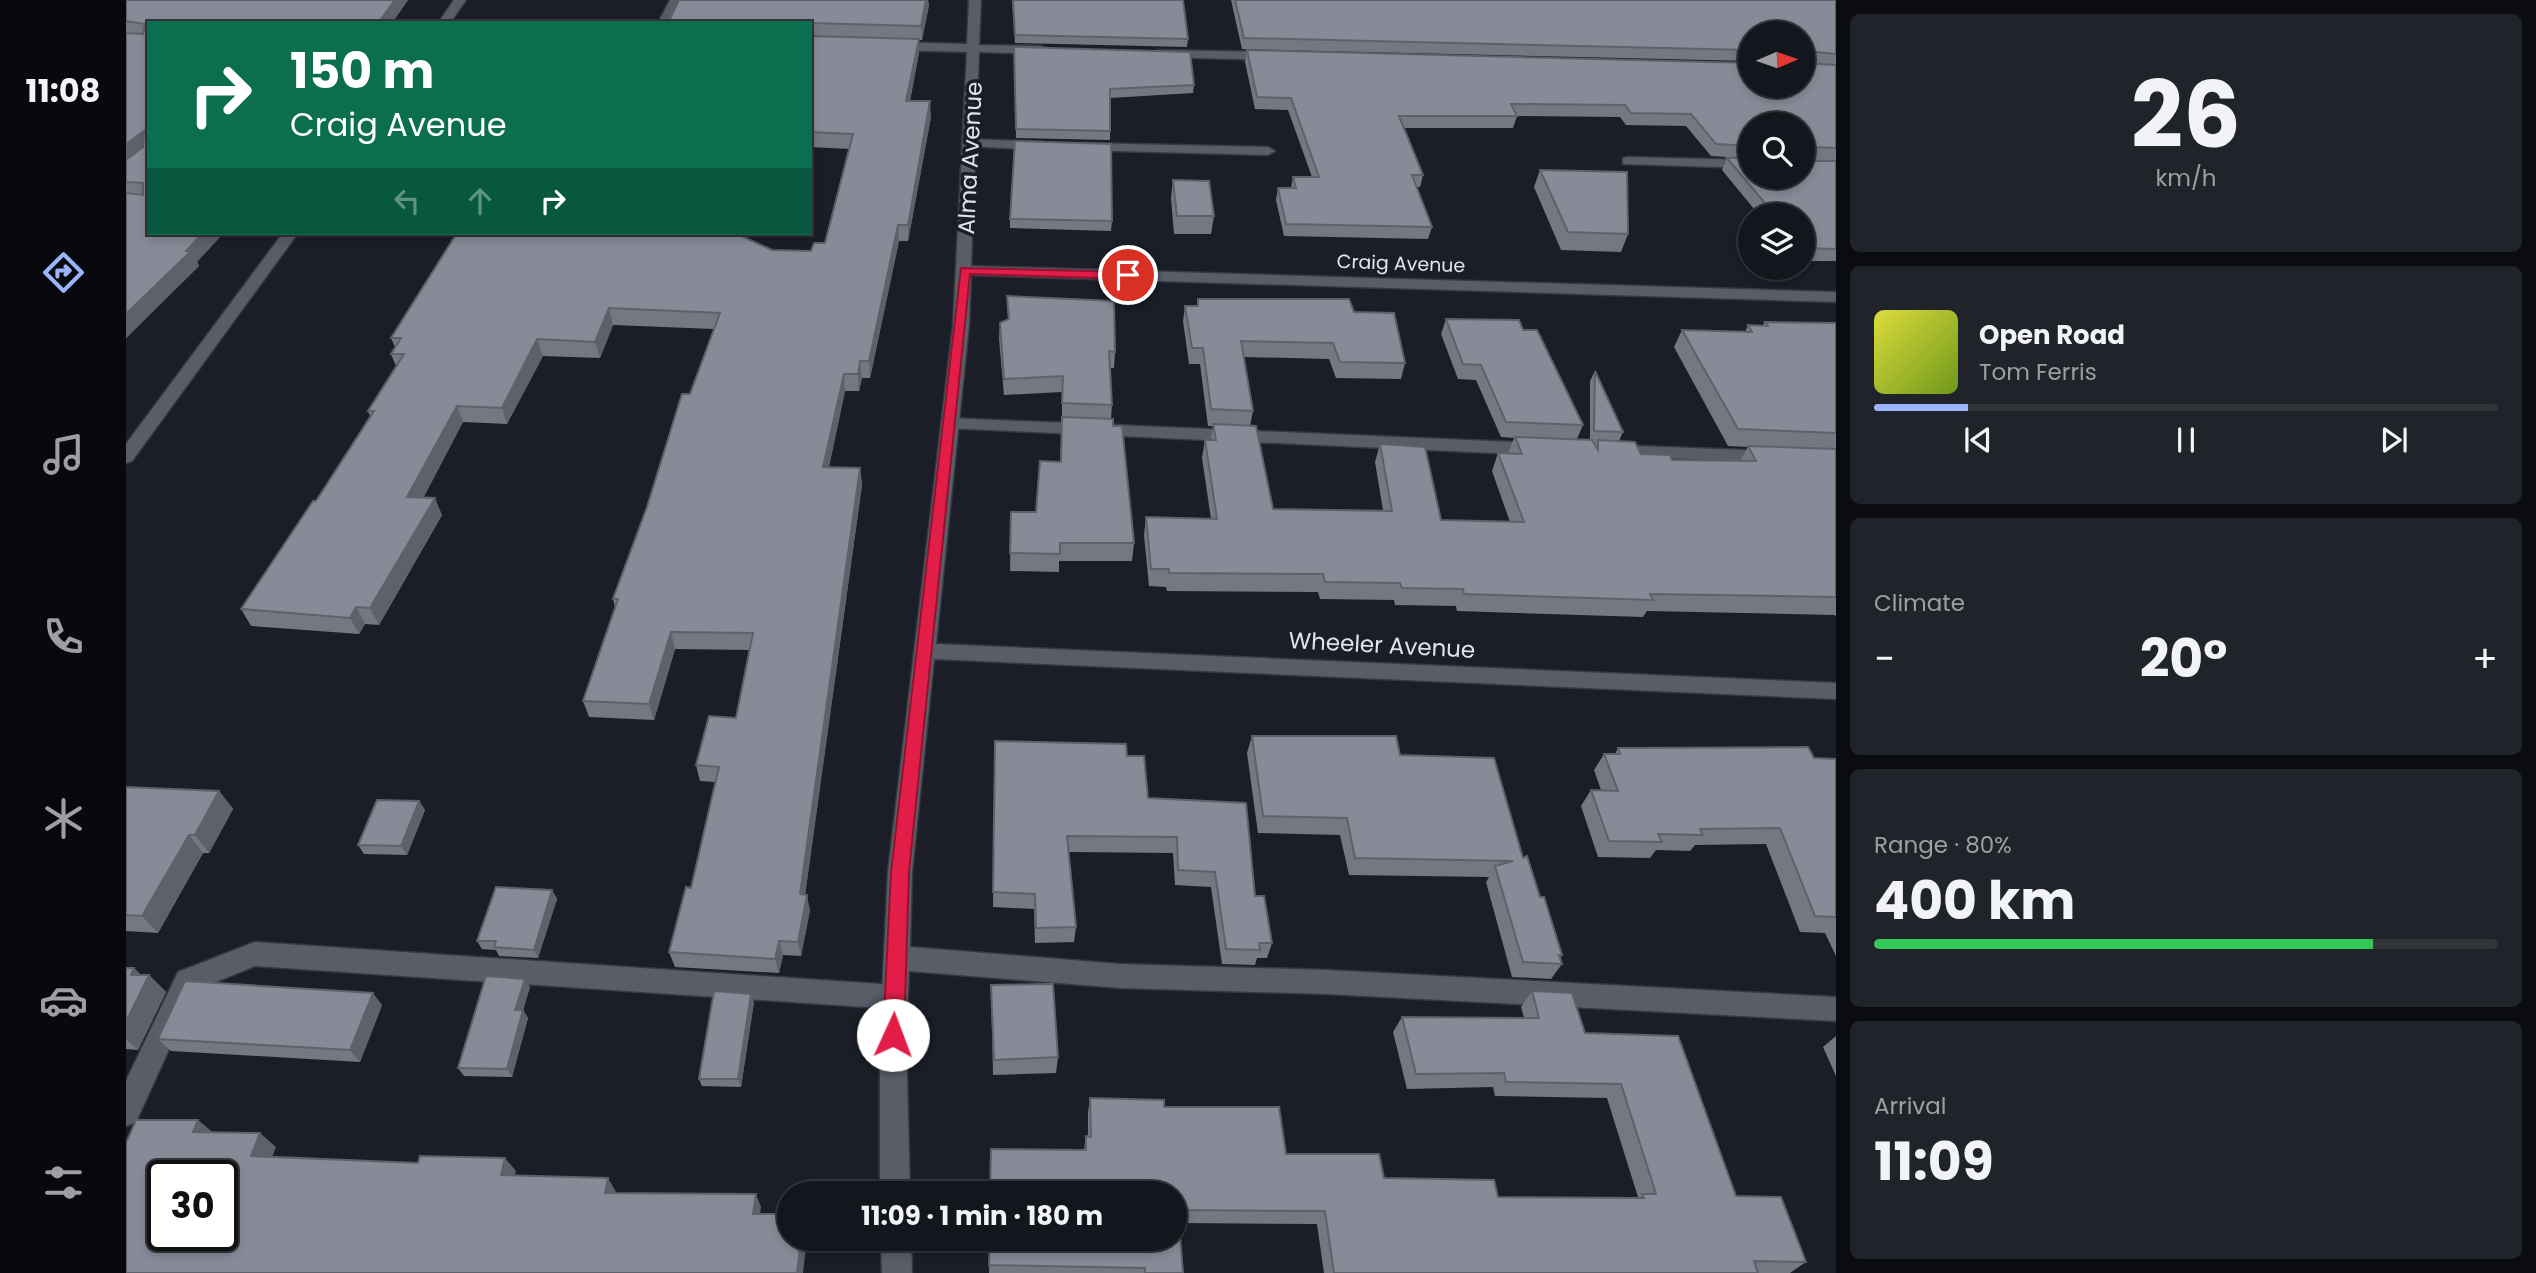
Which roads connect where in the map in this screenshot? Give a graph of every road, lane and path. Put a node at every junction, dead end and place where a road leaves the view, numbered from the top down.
1 (460, 0) edge
2 (676, 0) edge
3 (975, 0) edge
4 (445, 21) edge
5 (665, 21) edge
6 (878, 46) edge
7 (974, 49) junction
8 (1058, 51) edge
9 (1142, 53) edge
10 (1282, 57) edge
11 (971, 143) junction
12 (1268, 151) dead end
13 (1628, 161) dead end
14 (1738, 164) edge
15 (289, 235) edge
16 (965, 270) junction
17 (1836, 297) edge
18 (950, 424) junction
19 (1556, 449) edge
20 (1596, 451) edge
21 (127, 453) edge
22 (1783, 457) edge
23 (925, 651) junction
24 (1836, 691) edge
25 (896, 958) junction
26 (895, 997) junction
27 (1836, 1009) edge
28 (126, 1112) edge
29 (895, 1181) edge
30 (896, 1251) edge
31 (897, 1273) edge

1 - 4 street
2 - 5 street
3 - 7 street, Alma Avenue
6 - 7 street
7 - 8 street
7 - 11 street, Alma Avenue
9 - 10 street
11 - 12 street
11 - 16 street, Alma Avenue
13 - 14 street
15 - 21 street
16 - 17 street, Craig Avenue
16 - 18 street, Alma Avenue
18 - 19 street
18 - 23 street, Alma Avenue
20 - 22 street
23 - 24 street, Wheeler Avenue
23 - 25 street, Alma Avenue
25 - 26 street, Alma Avenue
25 - 27 street
26 - 28 street
26 - 29 street, Alma Avenue
30 - 31 street

